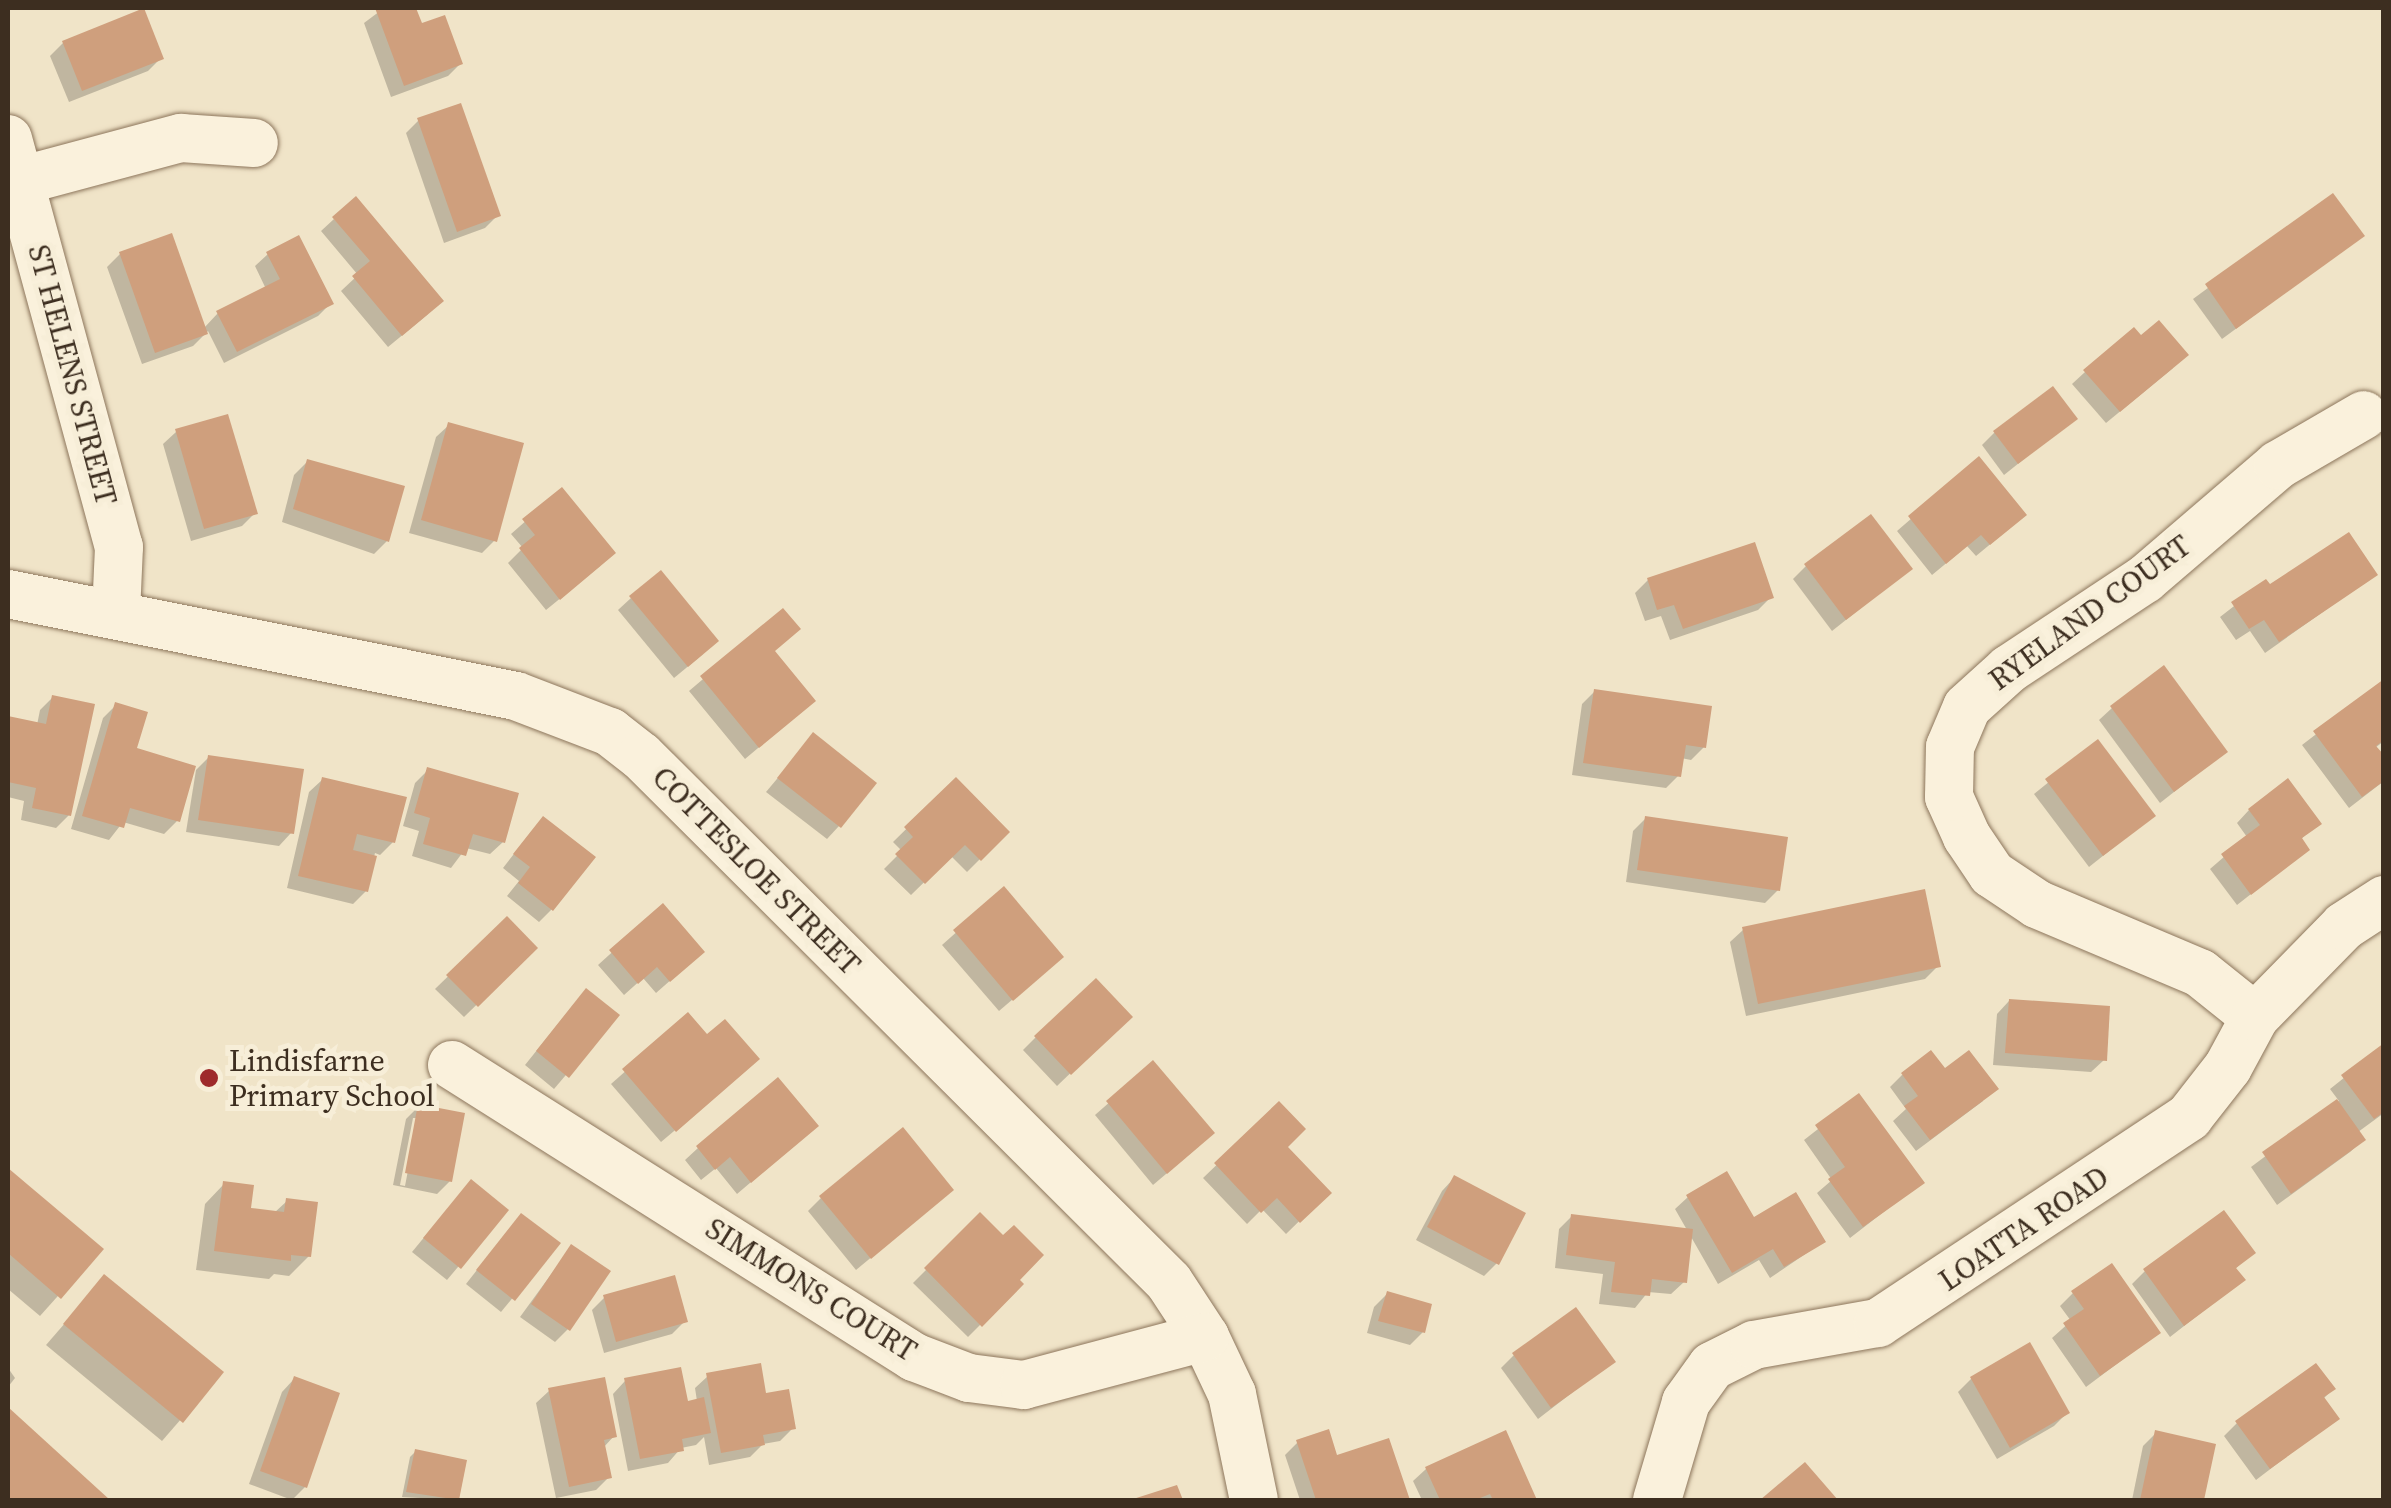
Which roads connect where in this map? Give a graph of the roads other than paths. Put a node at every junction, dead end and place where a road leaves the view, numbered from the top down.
1 (254, 142) dead end
2 (14, 160) edge
3 (2364, 415) dead end
4 (8, 594) edge
5 (116, 614) junction
6 (2384, 900) edge
7 (2255, 1017) junction
8 (452, 1065) dead end
9 (1205, 1337) junction
10 (1254, 1500) edge
11 (1657, 1500) edge

1 - 2 street
2 - 5 street, ST HELENS STREET
3 - 7 street, RYELAND COURT
4 - 5 street, COTTESLOE STREET
5 - 9 street, COTTESLOE STREET
6 - 7 street, LOATTA ROAD
7 - 11 street, LOATTA ROAD
8 - 9 street, SIMMONS COURT
9 - 10 street, COTTESLOE STREET

